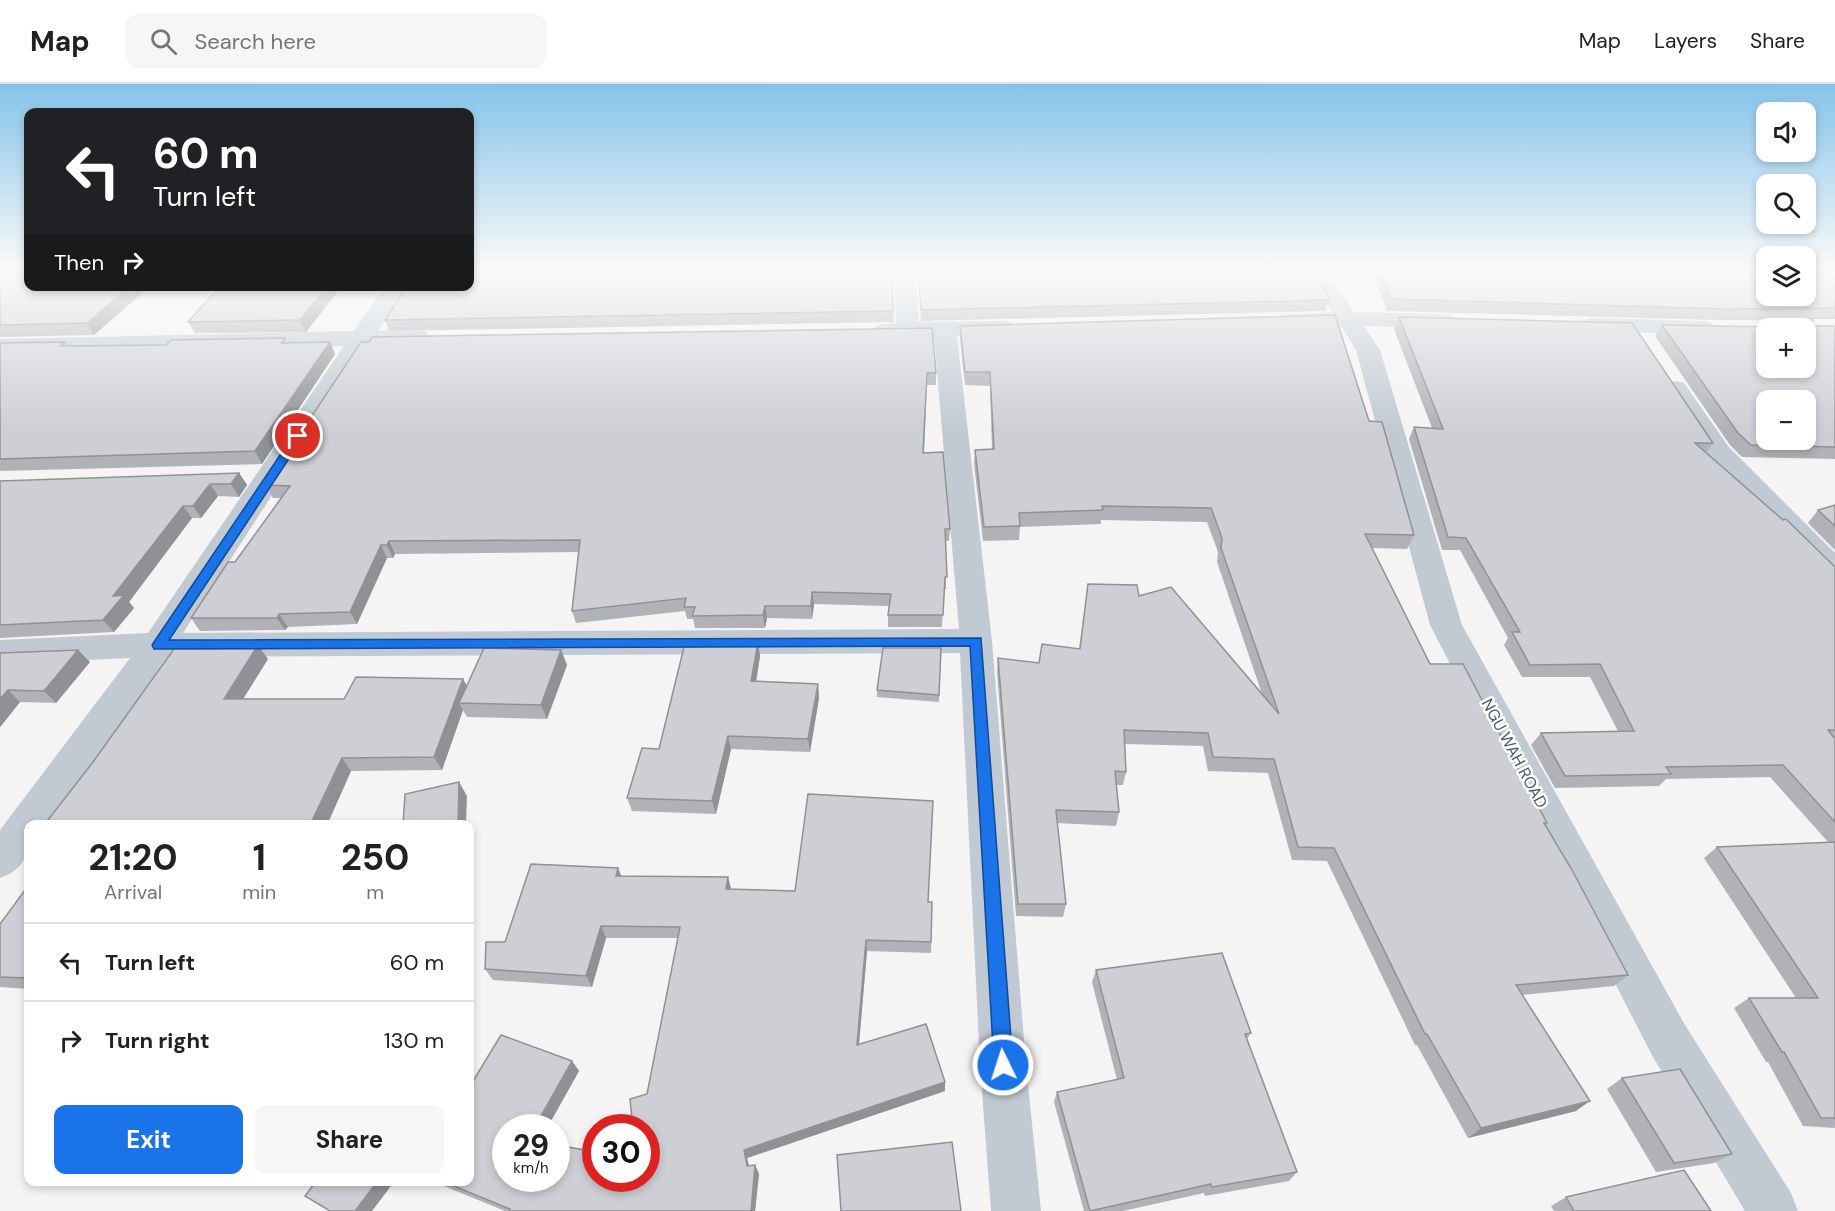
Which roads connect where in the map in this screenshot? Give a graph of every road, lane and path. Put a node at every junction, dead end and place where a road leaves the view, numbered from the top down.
1 (371, 324) edge
2 (908, 324) edge
3 (1352, 324) edge
4 (1574, 325) edge
5 (1634, 326) junction
6 (1028, 327) edge
7 (908, 329) junction
8 (1731, 329) edge
9 (860, 330) edge
10 (945, 330) junction
11 (445, 337) edge
12 (362, 338) junction
13 (0, 346) edge
14 (273, 474) junction
15 (237, 476) edge
16 (1835, 571) edge
17 (976, 641) junction
18 (158, 645) junction
19 (0, 652) edge
20 (30, 820) edge
21 (24, 828) edge
22 (0, 861) edge
23 (1016, 1211) edge
24 (1773, 1211) edge

1 - 12 street
2 - 7 street
3 - 24 street, NGU WAH ROAD
4 - 5 street
5 - 8 street
5 - 16 street
6 - 10 street
7 - 9 street
7 - 10 street
10 - 17 street
11 - 12 street
12 - 13 street
12 - 14 street
14 - 15 street
14 - 18 street
17 - 18 street
17 - 23 street
18 - 19 street
18 - 20 street
21 - 22 street

